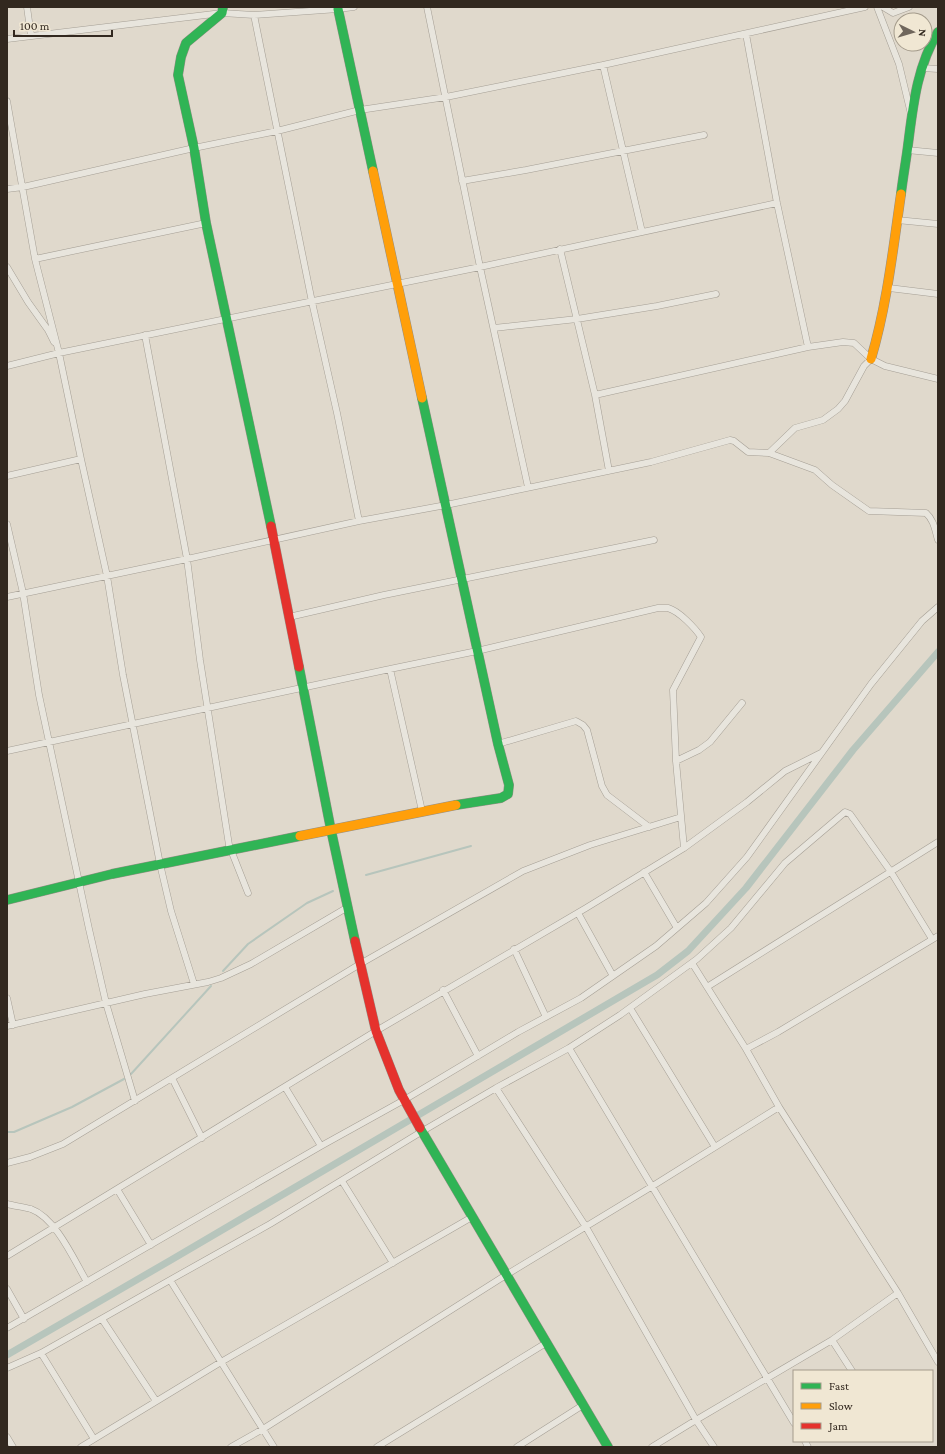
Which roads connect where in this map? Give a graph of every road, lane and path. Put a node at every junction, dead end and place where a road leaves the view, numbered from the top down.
1 (27, 7) edge
2 (354, 7) edge
3 (427, 7) edge
4 (865, 7) edge
5 (876, 7) edge
6 (883, 7) edge
7 (909, 7) edge
8 (338, 9) junction
9 (222, 10) edge
10 (254, 15) junction
11 (938, 32) edge
12 (746, 34) junction
13 (31, 36) junction
14 (7, 39) edge
15 (603, 65) junction
16 (922, 68) junction
17 (938, 69) edge
18 (446, 96) junction
19 (7, 101) edge
20 (360, 110) junction
21 (912, 118) junction
22 (277, 131) junction
23 (704, 134) dead end
24 (194, 148) junction
25 (907, 150) junction
26 (622, 151) junction
27 (938, 153) edge
28 (462, 181) junction
29 (23, 187) junction
30 (7, 189) edge
31 (777, 203) junction
32 (897, 220) junction
33 (206, 223) junction
34 (938, 224) edge
35 (642, 232) junction
36 (560, 249) junction
37 (35, 259) junction
38 (7, 267) edge
39 (480, 267) junction
40 (398, 284) junction
41 (888, 288) junction
42 (716, 294) dead end
43 (938, 294) edge
44 (312, 302) junction
45 (226, 318) junction
46 (577, 319) junction
47 (494, 328) junction
48 (145, 336) junction
49 (808, 347) junction
50 (59, 353) junction
51 (871, 359) junction
52 (7, 366) edge
53 (938, 379) edge
54 (595, 395) junction
55 (769, 453) junction
56 (81, 459) junction
57 (609, 470) junction
58 (7, 476) edge
59 (528, 487) junction
60 (446, 505) junction
61 (359, 521) junction
62 (7, 524) edge
63 (274, 539) junction
64 (654, 540) dead end
65 (938, 540) edge
66 (187, 559) junction
67 (107, 576) junction
68 (461, 579) junction
69 (23, 593) junction
70 (7, 597) edge
71 (938, 607) edge
72 (289, 617) junction
73 (477, 651) junction
74 (390, 669) junction
75 (304, 688) junction
76 (742, 702) dead end
77 (208, 708) junction
78 (133, 724) junction
79 (50, 742) junction
80 (498, 744) junction
81 (7, 751) edge
82 (823, 752) junction
83 (676, 762) junction
84 (422, 811) junction
85 (680, 817) junction
86 (649, 826) junction
87 (332, 830) junction
88 (938, 842) edge
89 (684, 848) junction
90 (230, 851) junction
91 (160, 864) junction
92 (644, 872) junction
93 (891, 872) junction
94 (80, 882) junction
95 (248, 893) dead end
96 (7, 900) edge
97 (348, 907) junction
98 (578, 913) junction
99 (678, 928) junction
100 (938, 936) edge
101 (932, 939) junction
102 (514, 949) junction
103 (692, 963) junction
104 (360, 964) junction
105 (613, 976) junction
106 (194, 984) junction
107 (707, 987) junction
108 (443, 990) junction
109 (7, 998) edge
110 (106, 1003) junction
111 (630, 1008) junction
112 (546, 1017) junction
113 (10, 1026) edge
114 (376, 1031) junction
115 (569, 1048) junction
116 (746, 1049) junction
117 (478, 1056) junction
118 (172, 1078) junction
119 (285, 1087) junction
120 (496, 1088) junction
121 (135, 1101) junction
122 (406, 1104) junction
123 (779, 1107) junction
124 (419, 1128) junction
125 (202, 1138) junction
126 (322, 1146) junction
127 (715, 1147) junction
128 (7, 1163) edge
129 (342, 1181) junction
130 (651, 1187) junction
131 (117, 1189) junction
132 (7, 1204) edge
133 (472, 1217) junction
134 (55, 1227) junction
135 (586, 1227) junction
136 (151, 1245) junction
137 (7, 1256) edge
138 (393, 1263) junction
139 (506, 1275) junction
140 (170, 1280) junction
141 (87, 1282) junction
142 (7, 1289) edge
143 (898, 1294) junction
144 (102, 1318) junction
145 (24, 1319) junction
146 (7, 1328) edge
147 (832, 1340) junction
148 (546, 1343) junction
149 (41, 1353) junction
150 (221, 1362) junction
151 (938, 1362) edge
152 (7, 1368) edge
153 (851, 1370) edge
154 (767, 1378) junction
155 (156, 1401) junction
156 (583, 1405) junction
157 (696, 1420) junction
158 (793, 1421) edge
159 (262, 1429) junction
160 (7, 1437) edge
161 (94, 1439) junction
162 (13, 1447) edge
163 (81, 1447) edge
164 (231, 1447) edge
165 (274, 1447) edge
166 (377, 1447) edge
167 (517, 1447) edge
168 (608, 1447) edge
169 (652, 1447) edge
170 (714, 1447) edge

1 - 13 street
2 - 8 street
3 - 18 street
4 - 12 street
5 - 21 street
6 - 7 street
8 - 10 street
8 - 20 street
9 - 10 street
9 - 13 street
9 - 24 street
10 - 22 street
11 - 16 street
12 - 15 street
12 - 31 street
13 - 14 street
15 - 18 street
15 - 26 street
16 - 17 street
16 - 21 street
18 - 20 street
18 - 28 street
19 - 29 street
20 - 22 street
20 - 40 street
21 - 25 street
22 - 24 street
22 - 44 street
23 - 26 street
24 - 29 street
24 - 33 street
25 - 27 street
25 - 32 street
26 - 28 street
26 - 35 street
28 - 39 street
29 - 30 street
29 - 37 street
31 - 35 street
31 - 49 street
32 - 34 street
32 - 41 street
33 - 37 street
33 - 45 street
35 - 36 street
36 - 39 street
36 - 46 street
37 - 50 street
38 - 50 street
39 - 40 street
39 - 47 street
40 - 44 street
40 - 60 street
41 - 43 street
41 - 51 street
42 - 46 street
44 - 45 street
44 - 61 street
45 - 48 street
45 - 63 street
46 - 47 street
46 - 54 street
47 - 59 street
48 - 50 street
48 - 66 street
49 - 51 street
49 - 54 street
50 - 52 street
50 - 56 street
51 - 53 street
51 - 55 street
54 - 57 street
55 - 57 street
55 - 65 street
56 - 58 street
56 - 67 street
57 - 59 street
59 - 60 street
60 - 61 street
60 - 68 street
61 - 63 street
62 - 69 street
63 - 66 street
63 - 72 street
64 - 68 street
66 - 67 street
66 - 77 street
67 - 69 street
67 - 78 street
68 - 72 street
68 - 73 street
69 - 70 street
69 - 79 street
71 - 82 street
72 - 75 street
73 - 74 street
73 - 80 street
73 - 83 street
74 - 75 street
74 - 84 street
75 - 77 street
75 - 87 street
76 - 83 street
77 - 78 street
77 - 90 street
78 - 79 street
78 - 91 street
79 - 81 street
79 - 94 street
80 - 84 street
80 - 86 street
82 - 89 street
82 - 99 street
83 - 85 street
84 - 87 street
85 - 86 street
85 - 89 street
86 - 104 street
87 - 90 street
87 - 97 street
88 - 93 street
89 - 92 street
90 - 91 street
90 - 95 street
91 - 94 street
91 - 106 street
92 - 98 street
92 - 99 street
93 - 101 street
93 - 103 street
93 - 107 street
94 - 96 street
94 - 110 street
97 - 104 street
97 - 106 street
98 - 102 street
98 - 105 street
99 - 105 street
100 - 101 street
101 - 116 street
102 - 108 street
102 - 112 street
103 - 107 street
103 - 111 street
104 - 114 street
104 - 118 street
105 - 112 street
106 - 110 street
107 - 116 street
108 - 114 street
108 - 117 street
109 - 113 street
110 - 113 street
110 - 121 street
111 - 115 street
111 - 127 street
112 - 117 street
114 - 119 street
114 - 122 street
115 - 120 street
115 - 130 street
116 - 123 street
117 - 122 street
118 - 121 street
118 - 125 street
119 - 125 street
119 - 126 street
120 - 124 street
120 - 135 street
121 - 128 street
122 - 124 street
122 - 126 street
123 - 127 street
123 - 143 street
124 - 129 street
124 - 133 street
125 - 131 street
126 - 136 street
127 - 130 street
129 - 138 street
129 - 140 street
130 - 135 street
130 - 154 street
131 - 134 street
131 - 136 street
132 - 134 street
133 - 138 street
133 - 139 street
134 - 137 street
134 - 141 street
135 - 139 street
135 - 157 street
136 - 141 street
138 - 150 street
139 - 148 street
139 - 159 street
140 - 144 street
140 - 150 street
141 - 145 street
142 - 145 street
143 - 147 street
143 - 151 street
144 - 149 street
144 - 155 street
145 - 146 street
147 - 153 street
147 - 154 street
148 - 156 street
148 - 166 street
149 - 152 street
149 - 161 street
150 - 155 street
150 - 159 street
154 - 157 street
154 - 158 street
155 - 161 street
156 - 167 street
156 - 168 street
157 - 169 street
157 - 170 street
159 - 164 street
159 - 165 street
160 - 162 street
161 - 163 street

